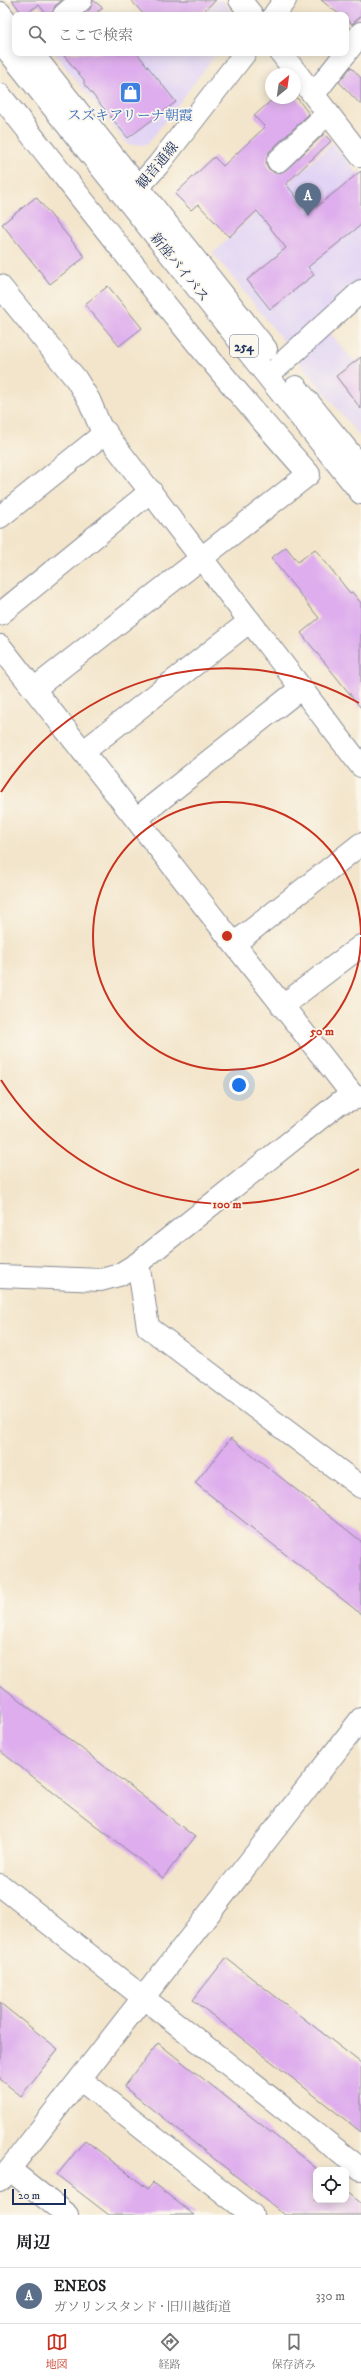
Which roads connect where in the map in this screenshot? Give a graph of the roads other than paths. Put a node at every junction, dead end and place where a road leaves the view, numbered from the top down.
1 (81, 0) edge
2 (240, 0) edge
3 (285, 0) edge
4 (67, 12) edge
5 (250, 12) edge
6 (276, 12) edge
7 (0, 13) edge
8 (12, 28) edge
9 (361, 33) edge
10 (0, 41) edge
11 (349, 49) edge
12 (12, 55) edge
13 (13, 56) edge
14 (34, 56) edge
15 (243, 56) edge
16 (283, 56) edge
17 (344, 56) edge
18 (314, 94) junction
19 (0, 95) edge
20 (328, 113) junction
21 (361, 156) edge
22 (278, 161) dead end
23 (133, 194) junction
24 (0, 286) edge
25 (361, 291) edge
26 (279, 366) junction
27 (106, 432) junction
28 (361, 467) edge
29 (151, 491) junction
30 (361, 493) edge
31 (0, 517) edge
32 (202, 558) junction
33 (0, 614) edge
34 (250, 621) junction
35 (0, 646) edge
36 (301, 688) junction
37 (34, 689) junction
38 (83, 752) junction
39 (361, 766) edge
40 (136, 819) junction
41 (361, 844) edge
42 (234, 944) junction
43 (361, 946) edge
44 (282, 1006) junction
45 (358, 1098) edge
46 (138, 1263) junction
47 (0, 1276) edge
48 (361, 1487) edge
49 (361, 1719) edge
50 (0, 1885) edge
51 (144, 1998) junction
52 (80, 2079) junction
53 (361, 2169) edge
54 (5, 2175) edge
55 (67, 2215) edge
56 (252, 2215) edge

1 - 4 main road
2 - 5 main road
3 - 6 main road
7 - 8 main road
9 - 11 main road
10 - 12 main road, 新座バイパス / 254
13 - 23 main road, 新座バイパス / 254
14 - 23 main road, 新座バイパス / 254
15 - 23 main road, 観音通線
16 - 18 main road
17 - 18 main road
18 - 20 main road
19 - 32 main road
20 - 21 main road
20 - 22 main road
23 - 26 main road, 新座バイパス / 254
23 - 30 main road, 新座バイパス / 254
24 - 27 main road
25 - 26 main road
26 - 28 main road, 新座バイパス / 254
27 - 29 main road
27 - 31 main road
29 - 32 main road
29 - 33 main road
32 - 34 main road
32 - 37 main road
34 - 36 main road
34 - 38 main road
35 - 37 main road
36 - 39 main road
36 - 40 main road
37 - 38 main road
38 - 40 main road
40 - 42 main road
41 - 42 main road
42 - 44 main road
43 - 44 main road
44 - 45 main road
45 - 46 main road
46 - 47 main road
46 - 48 main road
49 - 51 main road
50 - 51 main road
51 - 52 main road
51 - 53 main road
52 - 54 main road
52 - 56 main road
54 - 55 main road

